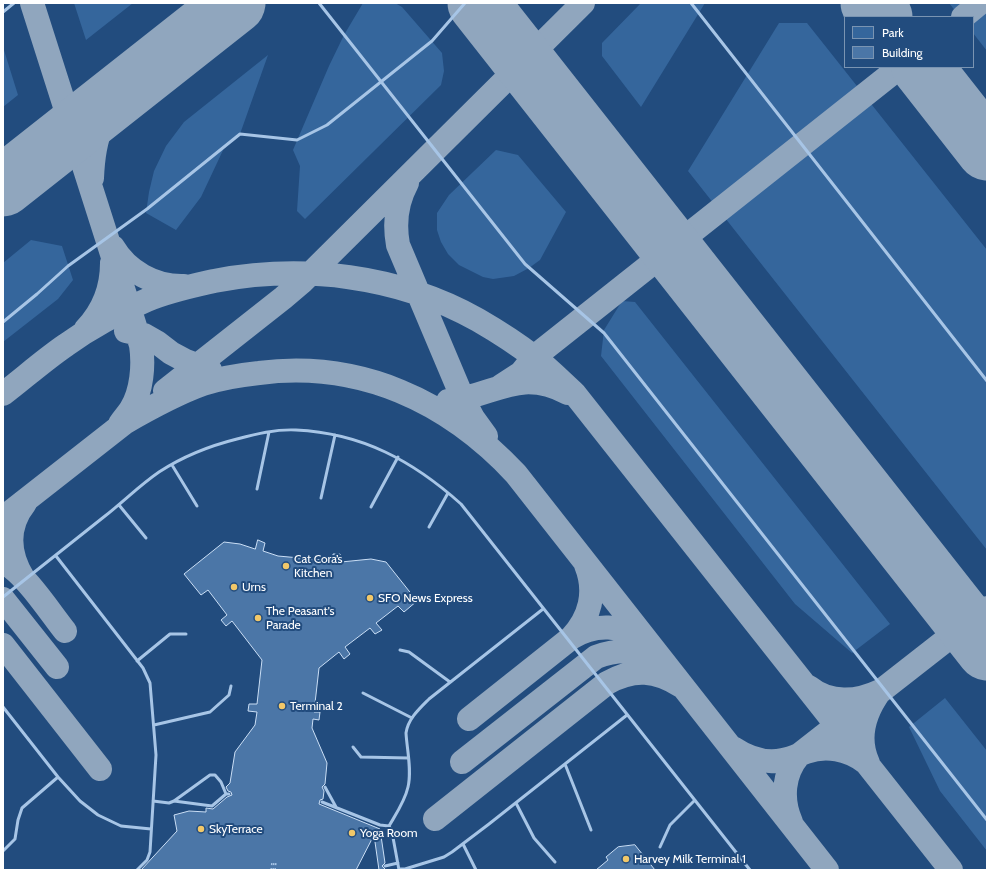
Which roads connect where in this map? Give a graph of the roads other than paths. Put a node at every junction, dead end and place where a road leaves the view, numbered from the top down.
1 (14, 3) edge
2 (319, 3) edge
3 (465, 3) edge
4 (691, 3) edge
5 (3, 12) edge
6 (380, 82) junction
7 (3, 322) edge
8 (987, 381) edge
9 (268, 432) junction
10 (335, 435) junction
11 (398, 458) junction
12 (172, 465) junction
13 (257, 489) dead end
14 (448, 493) junction
15 (321, 498) dead end
16 (119, 505) junction
17 (197, 506) dead end
18 (370, 507) dead end
19 (428, 527) dead end
20 (146, 538) dead end
21 (56, 556) junction
22 (3, 597) edge
23 (544, 608) junction
24 (186, 634) dead end
25 (400, 650) dead end
26 (137, 661) junction
27 (450, 682) junction
28 (231, 686) dead end
29 (363, 693) dead end
30 (3, 707) edge
31 (627, 715) junction
32 (412, 718) junction
33 (154, 724) junction
34 (354, 747) dead end
35 (408, 758) junction
36 (565, 764) junction
37 (58, 777) junction
38 (325, 787) dead end
39 (695, 800) junction
40 (153, 801) junction
41 (174, 801) junction
42 (322, 802) dead end
43 (516, 803) junction
44 (336, 807) junction
45 (987, 820) edge
46 (389, 826) junction
47 (152, 829) junction
48 (591, 830) dead end
49 (464, 844) junction
50 (660, 847) dead end
51 (3, 851) edge
52 (555, 862) dead end
53 (398, 863) junction
54 (386, 866) dead end
55 (136, 870) edge
56 (399, 870) edge
57 (476, 870) edge
58 (750, 870) edge

1 - 5 lane
2 - 6 lane
3 - 6 lane
4 - 8 lane
6 - 7 lane
6 - 45 lane
9 - 10 lane
9 - 12 lane
9 - 13 lane
10 - 11 lane
10 - 15 lane
11 - 14 lane
11 - 18 lane
12 - 16 lane
12 - 17 lane
14 - 19 lane
14 - 23 lane
16 - 20 lane
16 - 21 lane
21 - 22 lane
21 - 26 lane
23 - 27 lane
23 - 31 lane
24 - 26 lane
25 - 27 lane
26 - 33 lane
27 - 32 lane
28 - 33 lane
29 - 32 lane
30 - 37 lane
31 - 36 lane
31 - 39 lane
32 - 35 lane
33 - 40 lane
34 - 35 lane
35 - 46 lane
36 - 43 lane
36 - 48 lane
37 - 47 lane
37 - 51 lane
38 - 44 lane
39 - 50 lane
39 - 58 lane
40 - 41 lane
40 - 47 lane
41 - 41 lane
42 - 44 lane
43 - 49 lane
43 - 52 lane
44 - 46 lane
46 - 53 lane
47 - 55 lane
49 - 56 lane
49 - 57 lane
53 - 54 lane
53 - 56 lane

